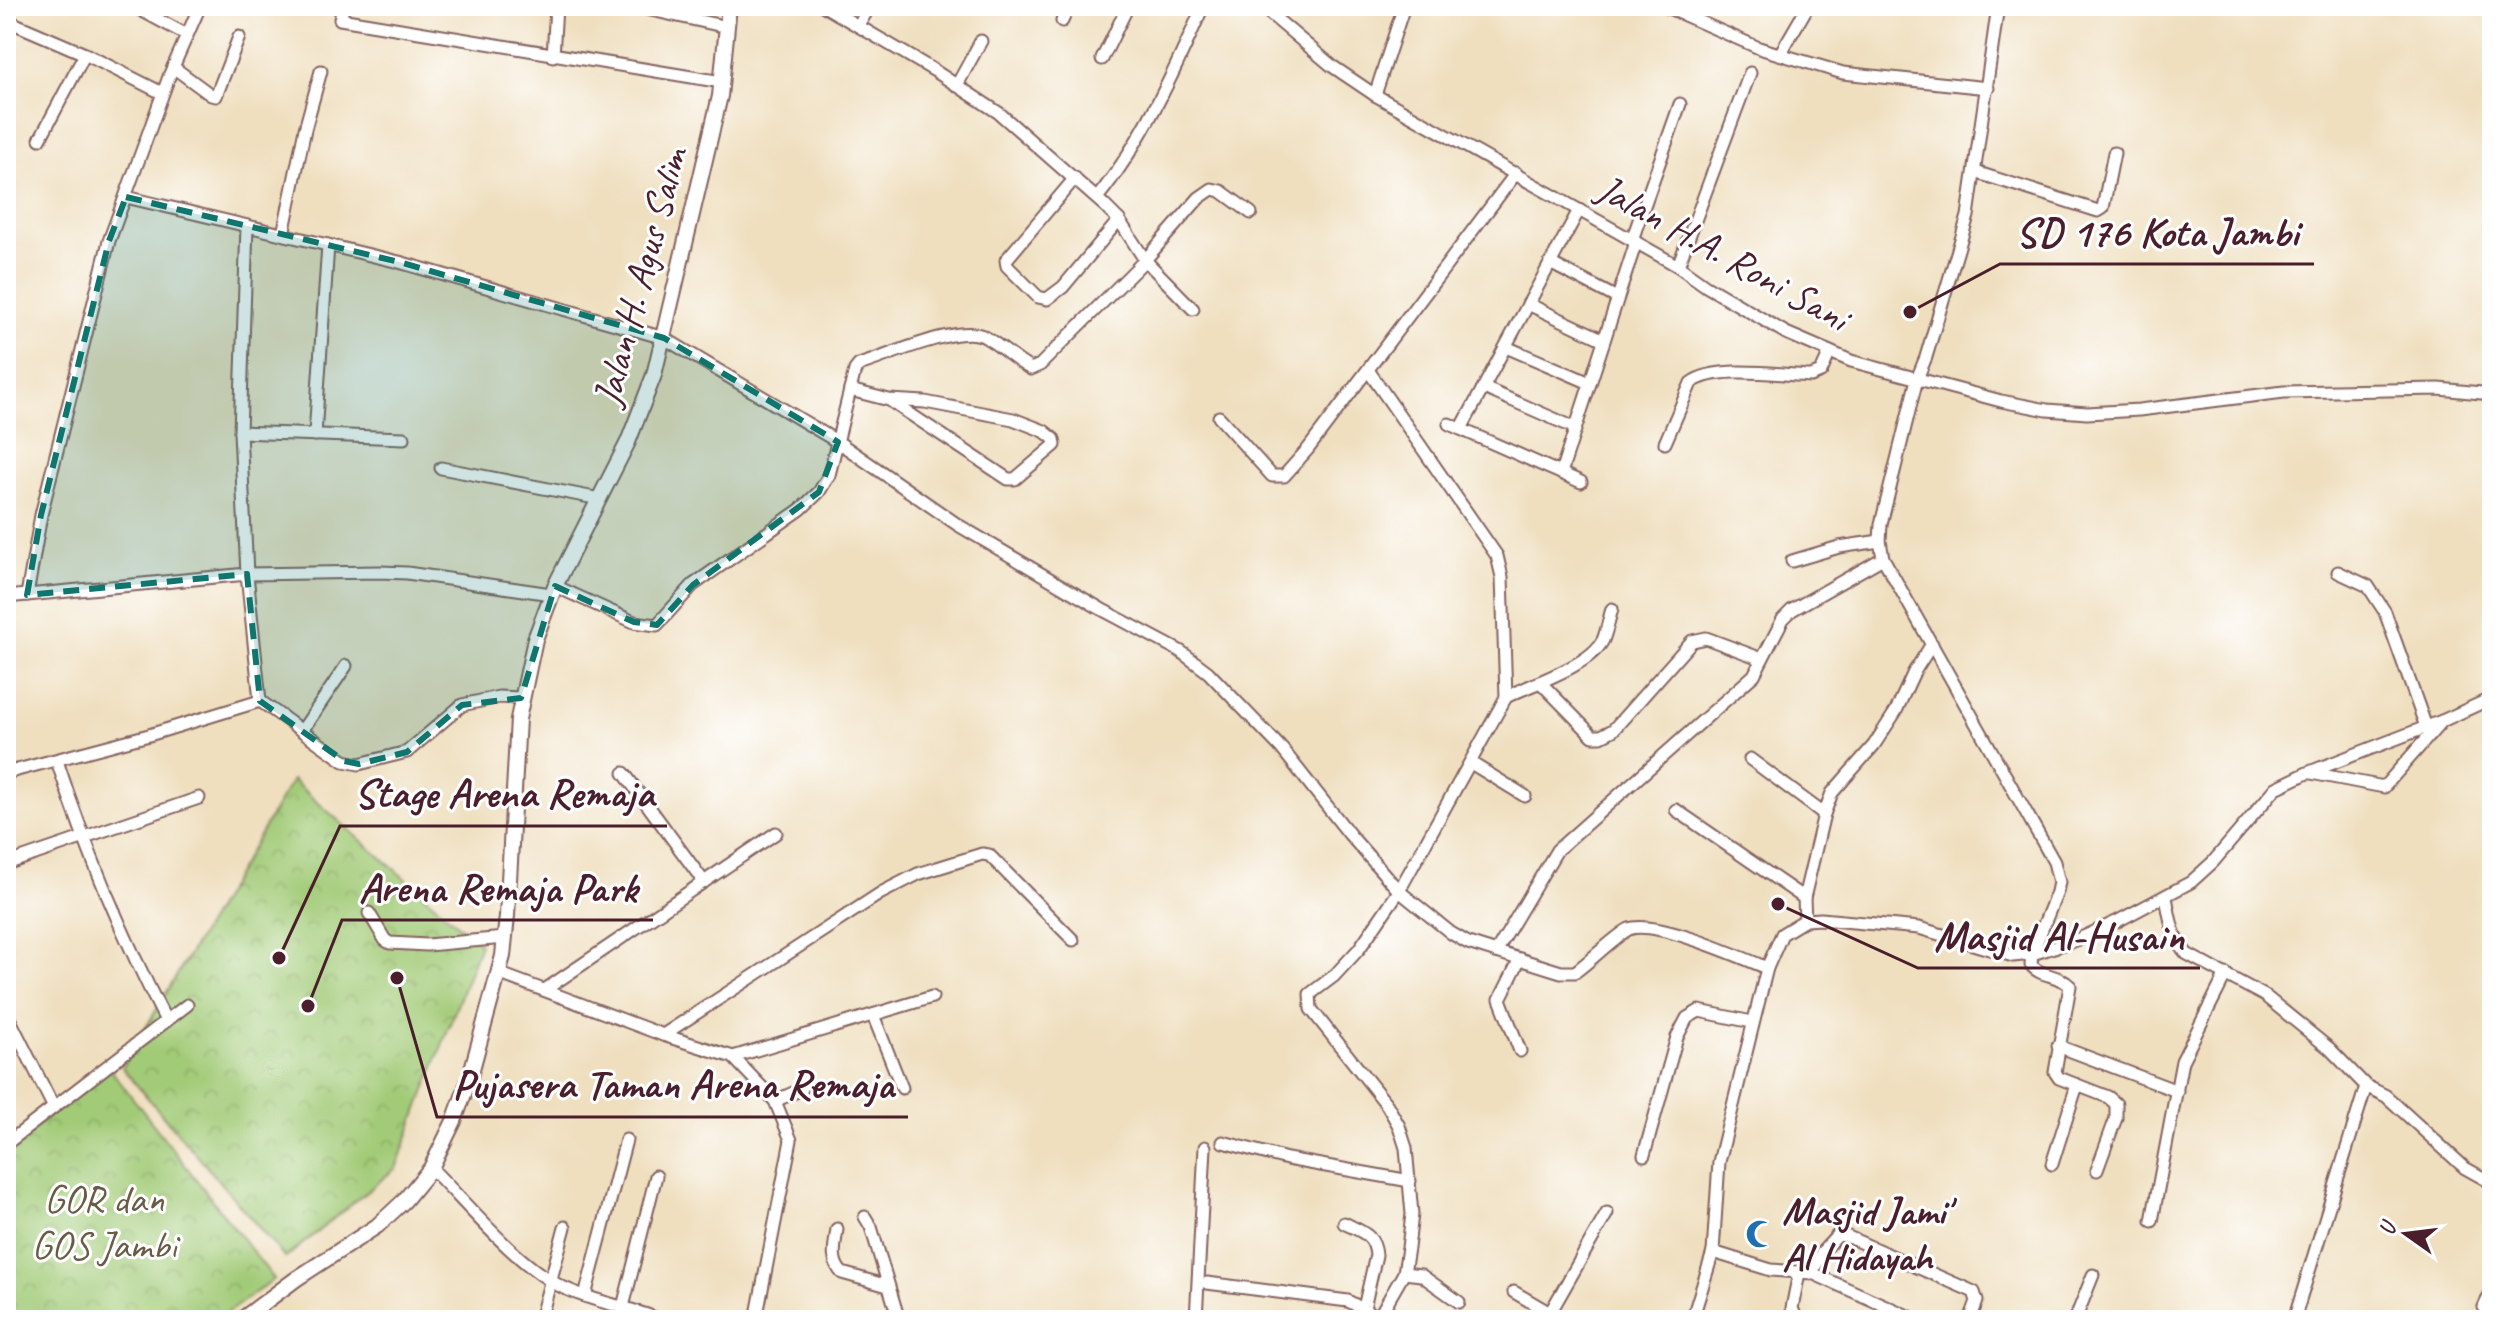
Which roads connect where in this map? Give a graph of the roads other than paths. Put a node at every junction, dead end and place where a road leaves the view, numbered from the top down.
1 (133, 6) edge
2 (200, 6) edge
3 (344, 6) edge
4 (556, 6) edge
5 (633, 6) edge
6 (729, 6) edge
7 (824, 6) edge
8 (870, 6) edge
9 (1069, 6) edge
10 (1128, 6) edge
11 (1203, 6) edge
12 (1261, 6) edge
13 (1404, 6) edge
14 (1664, 6) edge
15 (1808, 6) edge
16 (1998, 6) edge
17 (6, 20) edge
18 (1062, 21) dead end
19 (858, 26) junction
20 (727, 27) junction
21 (187, 35) junction
22 (239, 37) dead end
23 (981, 41) dead end
24 (85, 54) junction
25 (1780, 54) junction
26 (553, 56) junction
27 (1102, 59) dead end
28 (173, 67) junction
29 (321, 71) dead end
30 (1750, 73) dead end
31 (722, 82) junction
32 (957, 85) junction
33 (1988, 88) junction
34 (162, 93) junction
35 (1375, 95) junction
36 (1680, 104) dead end
37 (40, 139) dead end
38 (2114, 153) dead end
39 (1975, 172) junction
40 (1516, 173) junction
41 (1075, 178) junction
42 (126, 197) junction
43 (1097, 198) junction
44 (1579, 210) junction
45 (1251, 213) dead end
46 (1119, 220) junction
47 (247, 226) junction
48 (283, 234) junction
49 (1634, 241) junction
50 (328, 245) junction
51 (1145, 260) junction
52 (1550, 263) junction
53 (1678, 266) junction
54 (1617, 298) junction
55 (1528, 304) junction
56 (1193, 309) dead end
57 (664, 338) junction
58 (1604, 340) junction
59 (1506, 347) junction
60 (1830, 352) junction
61 (1368, 370) junction
62 (1917, 379) junction
63 (1590, 383) junction
64 (1484, 388) junction
65 (850, 390) junction
66 (2492, 394) edge
67 (889, 400) junction
68 (1219, 417) dead end
69 (1449, 424) dead end
70 (1575, 428) junction
71 (1461, 429) junction
72 (240, 432) junction
73 (315, 435) junction
74 (404, 438) dead end
75 (838, 442) junction
76 (1665, 443) dead end
77 (441, 468) dead end
78 (1561, 473) junction
79 (1581, 482) dead end
80 (600, 499) junction
81 (1880, 541) junction
82 (1883, 558) junction
83 (1792, 561) dead end
84 (2338, 572) dead end
85 (247, 574) junction
86 (553, 590) junction
87 (27, 595) junction
88 (6, 597) edge
89 (1612, 609) dead end
90 (1932, 644) junction
91 (1762, 659) junction
92 (346, 666) dead end
93 (1540, 682) junction
94 (1506, 697) junction
95 (521, 698) junction
96 (2492, 698) edge
97 (260, 701) junction
98 (2442, 721) junction
99 (2426, 727) junction
100 (303, 729) junction
101 (1750, 759) dead end
102 (57, 761) junction
103 (1471, 763) junction
104 (6, 773) edge
105 (624, 773) dead end
106 (2307, 773) junction
107 (1525, 796) dead end
108 (199, 798) dead end
109 (1676, 810) dead end
110 (1824, 814) junction
111 (776, 833) dead end
112 (82, 839) junction
113 (6, 864) edge
114 (704, 882) junction
115 (1399, 891) junction
116 (2166, 897) junction
117 (1804, 898) junction
118 (369, 913) dead end
119 (1805, 920) junction
120 (505, 938) junction
121 (1073, 940) dead end
122 (1496, 952) junction
123 (2032, 954) junction
124 (1520, 959) junction
125 (1767, 968) junction
126 (498, 973) junction
127 (2226, 974) junction
128 (546, 989) junction
129 (932, 997) dead end
130 (187, 1005) dead end
131 (7, 1015) edge
132 (873, 1015) junction
133 (166, 1021) junction
134 (1752, 1022) junction
135 (663, 1035) junction
136 (2058, 1046) junction
137 (1520, 1051) dead end
138 (733, 1057) junction
139 (2077, 1085) junction
140 (2366, 1086) junction
141 (902, 1088) dead end
142 (802, 1089) dead end
143 (2177, 1091) junction
144 (775, 1101) junction
145 (53, 1106) junction
146 (626, 1140) dead end
147 (1223, 1142) dead end
148 (6, 1144) edge
149 (1205, 1147) dead end
150 (1644, 1155) dead end
151 (2052, 1164) dead end
152 (431, 1168) junction
153 (2097, 1170) dead end
154 (656, 1176) dead end
155 (1410, 1181) junction
156 (2492, 1183) edge
157 (1607, 1213) dead end
158 (865, 1217) dead end
159 (2152, 1221) dead end
160 (1344, 1223) dead end
161 (565, 1227) dead end
162 (837, 1229) dead end
163 (1713, 1252) junction
164 (1404, 1273) junction
165 (1799, 1273) junction
166 (1812, 1273) junction
167 (2093, 1275) dead end
168 (549, 1280) junction
169 (1207, 1283) dead end
170 (888, 1286) junction
171 (2492, 1290) edge
172 (1514, 1292) dead end
173 (585, 1296) junction
174 (1459, 1302) dead end
175 (623, 1307) junction
176 (1364, 1308) junction
177 (1553, 1316) edge
178 (2489, 1317) edge
179 (1377, 1318) edge
180 (241, 1320) edge
181 (540, 1320) edge
182 (660, 1320) edge
183 (756, 1320) edge
184 (899, 1320) edge
185 (1196, 1320) edge
186 (1692, 1320) edge
187 (1800, 1320) edge
188 (1917, 1320) edge
189 (1970, 1320) edge
190 (2075, 1320) edge
191 (2294, 1320) edge

1 - 21 street
2 - 21 street
3 - 26 street
4 - 26 street
5 - 20 street
6 - 20 main road, Jalan H. Agus Salim
7 - 19 street
8 - 19 street
9 - 18 street
10 - 27 street
11 - 43 street
12 - 35 street, Jalan H.A. Roni Sani
13 - 35 street
14 - 25 street
15 - 25 street
16 - 33 street
17 - 24 street
19 - 32 street
20 - 31 main road, Jalan H. Agus Salim
21 - 28 street
22 - 28 street
23 - 32 street
24 - 34 street
24 - 37 street
25 - 33 street
26 - 31 street
28 - 34 street
29 - 48 street
30 - 53 street
31 - 57 main road, Jalan H. Agus Salim
32 - 41 street
33 - 39 street
34 - 42 street
35 - 40 street, Jalan H.A. Roni Sani
36 - 49 street
38 - 39 street
39 - 62 street
40 - 44 street, Jalan H.A. Roni Sani
40 - 61 street
41 - 43 street
41 - 46 street
42 - 47 street
42 - 87 street
43 - 46 street
44 - 49 street, Jalan H.A. Roni Sani
44 - 52 street
45 - 51 street
46 - 51 street
47 - 48 street
47 - 72 street
48 - 50 street
49 - 53 street, Jalan H.A. Roni Sani
49 - 54 street
50 - 57 street
50 - 73 street
51 - 56 street
51 - 65 street
52 - 54 street
52 - 55 street
53 - 60 street, Jalan H.A. Roni Sani
54 - 58 street
55 - 58 street
55 - 59 street
57 - 75 street
57 - 80 main road, Jalan H. Agus Salim
58 - 63 street
59 - 63 street
59 - 64 street
60 - 62 street, Jalan H.A. Roni Sani
60 - 76 street
61 - 68 street
61 - 94 street
62 - 66 street, Jalan H.A. Roni Sani
62 - 81 street
63 - 70 street
64 - 70 street
64 - 71 street
65 - 67 street
65 - 75 street
67 - 67 street
69 - 71 street
70 - 78 street
71 - 78 street
72 - 73 street
72 - 85 street
73 - 74 street
75 - 86 street
75 - 115 street
77 - 80 street
78 - 79 street
80 - 86 main road, Jalan H. Agus Salim
81 - 82 street
81 - 83 street
82 - 90 street
82 - 91 street
84 - 99 street
85 - 86 street
85 - 87 street
85 - 97 street
86 - 95 main road, Jalan H. Agus Salim
87 - 88 street
89 - 93 street
90 - 110 street
90 - 123 street
91 - 93 street
91 - 122 street
92 - 100 street
93 - 94 street
94 - 103 street
95 - 100 street
95 - 120 main road, Jalan H. Agus Salim
96 - 98 street
97 - 100 street
97 - 102 street
98 - 99 street
98 - 106 street
99 - 106 street
101 - 110 street
102 - 104 street
102 - 112 street
103 - 107 street
103 - 115 street
105 - 114 street
106 - 116 street
108 - 112 street
109 - 117 street
110 - 117 street
111 - 114 street
112 - 113 street
112 - 133 street
114 - 128 street
115 - 122 street
115 - 155 street
116 - 123 street
116 - 127 street
117 - 119 street
118 - 120 street
119 - 123 street
119 - 125 street
120 - 126 main road, Jalan H. Agus Salim
121 - 135 street
122 - 124 street
123 - 136 street
124 - 125 street
124 - 137 street
125 - 134 street
126 - 128 street
126 - 152 main road, Jalan H. Agus Salim
127 - 140 street
127 - 143 street
128 - 135 street
129 - 132 street
130 - 133 street
131 - 145 street
132 - 138 street
132 - 141 street
133 - 145 street
134 - 150 street
134 - 163 street
135 - 138 street
136 - 139 street
136 - 143 street
138 - 144 street
139 - 151 street
139 - 153 street
140 - 156 street
140 - 191 street
142 - 144 street
143 - 159 street
144 - 183 street
145 - 148 street
146 - 173 street
147 - 155 street
149 - 185 street
152 - 168 street
152 - 180 main road, Jalan H. Agus Salim
154 - 175 street
155 - 164 street
157 - 177 street
158 - 170 street
160 - 176 street
161 - 168 street
162 - 170 street
163 - 165 street
163 - 186 street
164 - 174 street
164 - 179 street
165 - 166 street
165 - 187 street
166 - 188 street
166 - 189 street
167 - 190 street
168 - 173 street
168 - 181 street
169 - 176 street
170 - 184 street
171 - 178 street
172 - 177 street
173 - 175 street
175 - 182 street
176 - 179 street

